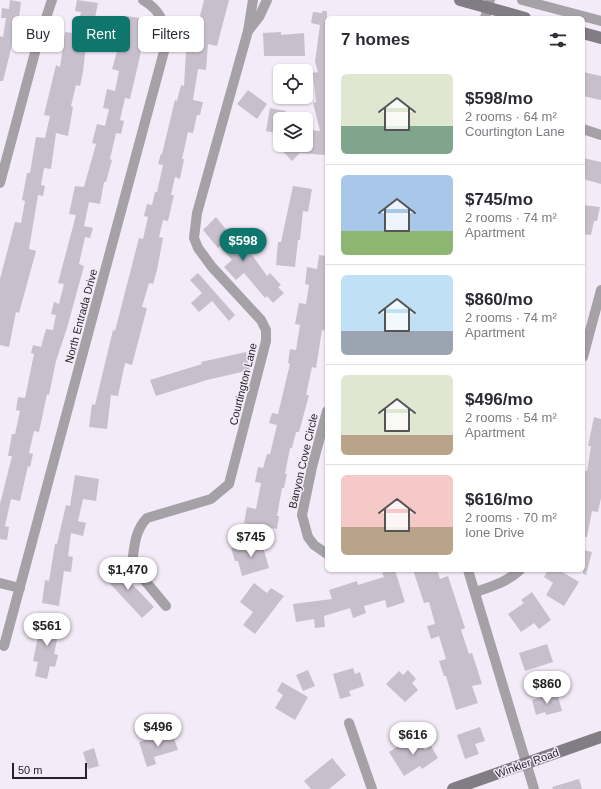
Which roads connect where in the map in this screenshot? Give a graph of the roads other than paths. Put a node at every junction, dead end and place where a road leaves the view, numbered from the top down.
1 (52, 0) edge
2 (143, 0) edge
3 (253, 0) edge
4 (267, 0) edge
5 (460, 0) edge
6 (522, 0) edge
7 (487, 8) edge
8 (517, 16) edge
9 (582, 16) edge
10 (585, 17) edge
11 (601, 21) edge
12 (248, 31) junction
13 (585, 34) edge
14 (601, 38) edge
15 (585, 131) edge
16 (601, 135) edge
17 (0, 183) edge
18 (601, 290) edge
19 (585, 350) edge
20 (325, 418) edge
21 (325, 553) edge
22 (469, 572) edge
23 (518, 572) edge
24 (0, 583) edge
25 (20, 588) junction
26 (476, 592) junction
27 (166, 606) dead end
28 (4, 646) dead end
29 (349, 723) dead end
30 (601, 737) edge
31 (526, 763) junction
32 (372, 789) edge
33 (453, 789) edge
34 (534, 789) edge

1 - 17 street
2 - 25 street, North Entrada Drive
3 - 12 street, Courtington Lane
4 - 12 street, Courtington Lane
5 - 7 street
6 - 9 street
7 - 8 street
10 - 11 street
12 - 27 street, Courtington Lane
13 - 14 street
15 - 16 street
18 - 19 street
20 - 21 street, Banyon Cove Circle
22 - 26 street
23 - 26 street
24 - 25 street
25 - 28 street, North Entrada Drive
26 - 31 street
29 - 32 street
30 - 31 street, Winkler Road
31 - 33 street, Winkler Road
31 - 34 street

